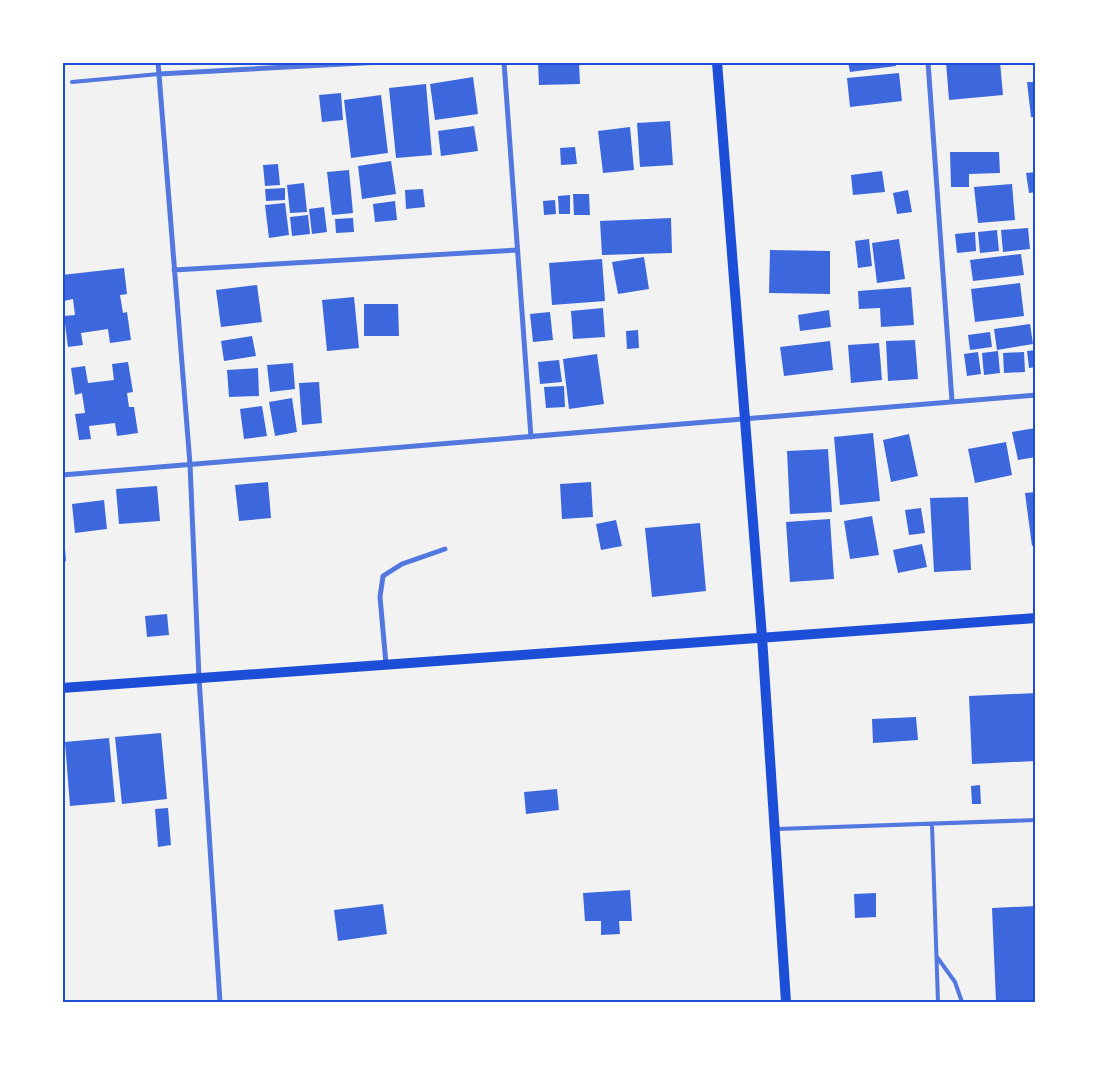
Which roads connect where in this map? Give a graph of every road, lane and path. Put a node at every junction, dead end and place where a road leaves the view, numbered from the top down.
1 (158, 62) edge
2 (381, 62) edge
3 (504, 62) edge
4 (716, 62) edge
5 (928, 62) edge
6 (158, 74) junction
7 (72, 82) dead end
8 (517, 250) junction
9 (174, 270) junction
10 (1036, 395) edge
11 (952, 401) junction
12 (744, 419) junction
13 (532, 438) junction
14 (190, 464) junction
15 (62, 475) edge
16 (445, 549) dead end
17 (1036, 618) edge
18 (762, 637) junction
19 (386, 664) junction
20 (199, 678) junction
21 (62, 688) edge
22 (1036, 820) edge
23 (932, 824) junction
24 (774, 829) junction
25 (937, 957) junction
26 (220, 1002) edge
27 (786, 1002) edge
28 (938, 1002) edge
29 (962, 1002) edge

1 - 6 street
2 - 6 street
3 - 8 street
4 - 12 main road
5 - 11 street
6 - 7 lane
6 - 9 street
8 - 9 street
8 - 13 street
9 - 14 street
10 - 11 street
11 - 12 street
12 - 13 street
12 - 18 main road
13 - 14 street
14 - 15 street
14 - 20 street
16 - 19 street
17 - 18 main road
18 - 19 main road
18 - 24 main road
19 - 20 main road
20 - 21 main road
20 - 26 street
22 - 23 lane
23 - 24 lane
23 - 25 lane
24 - 27 main road
25 - 28 lane
25 - 29 lane

